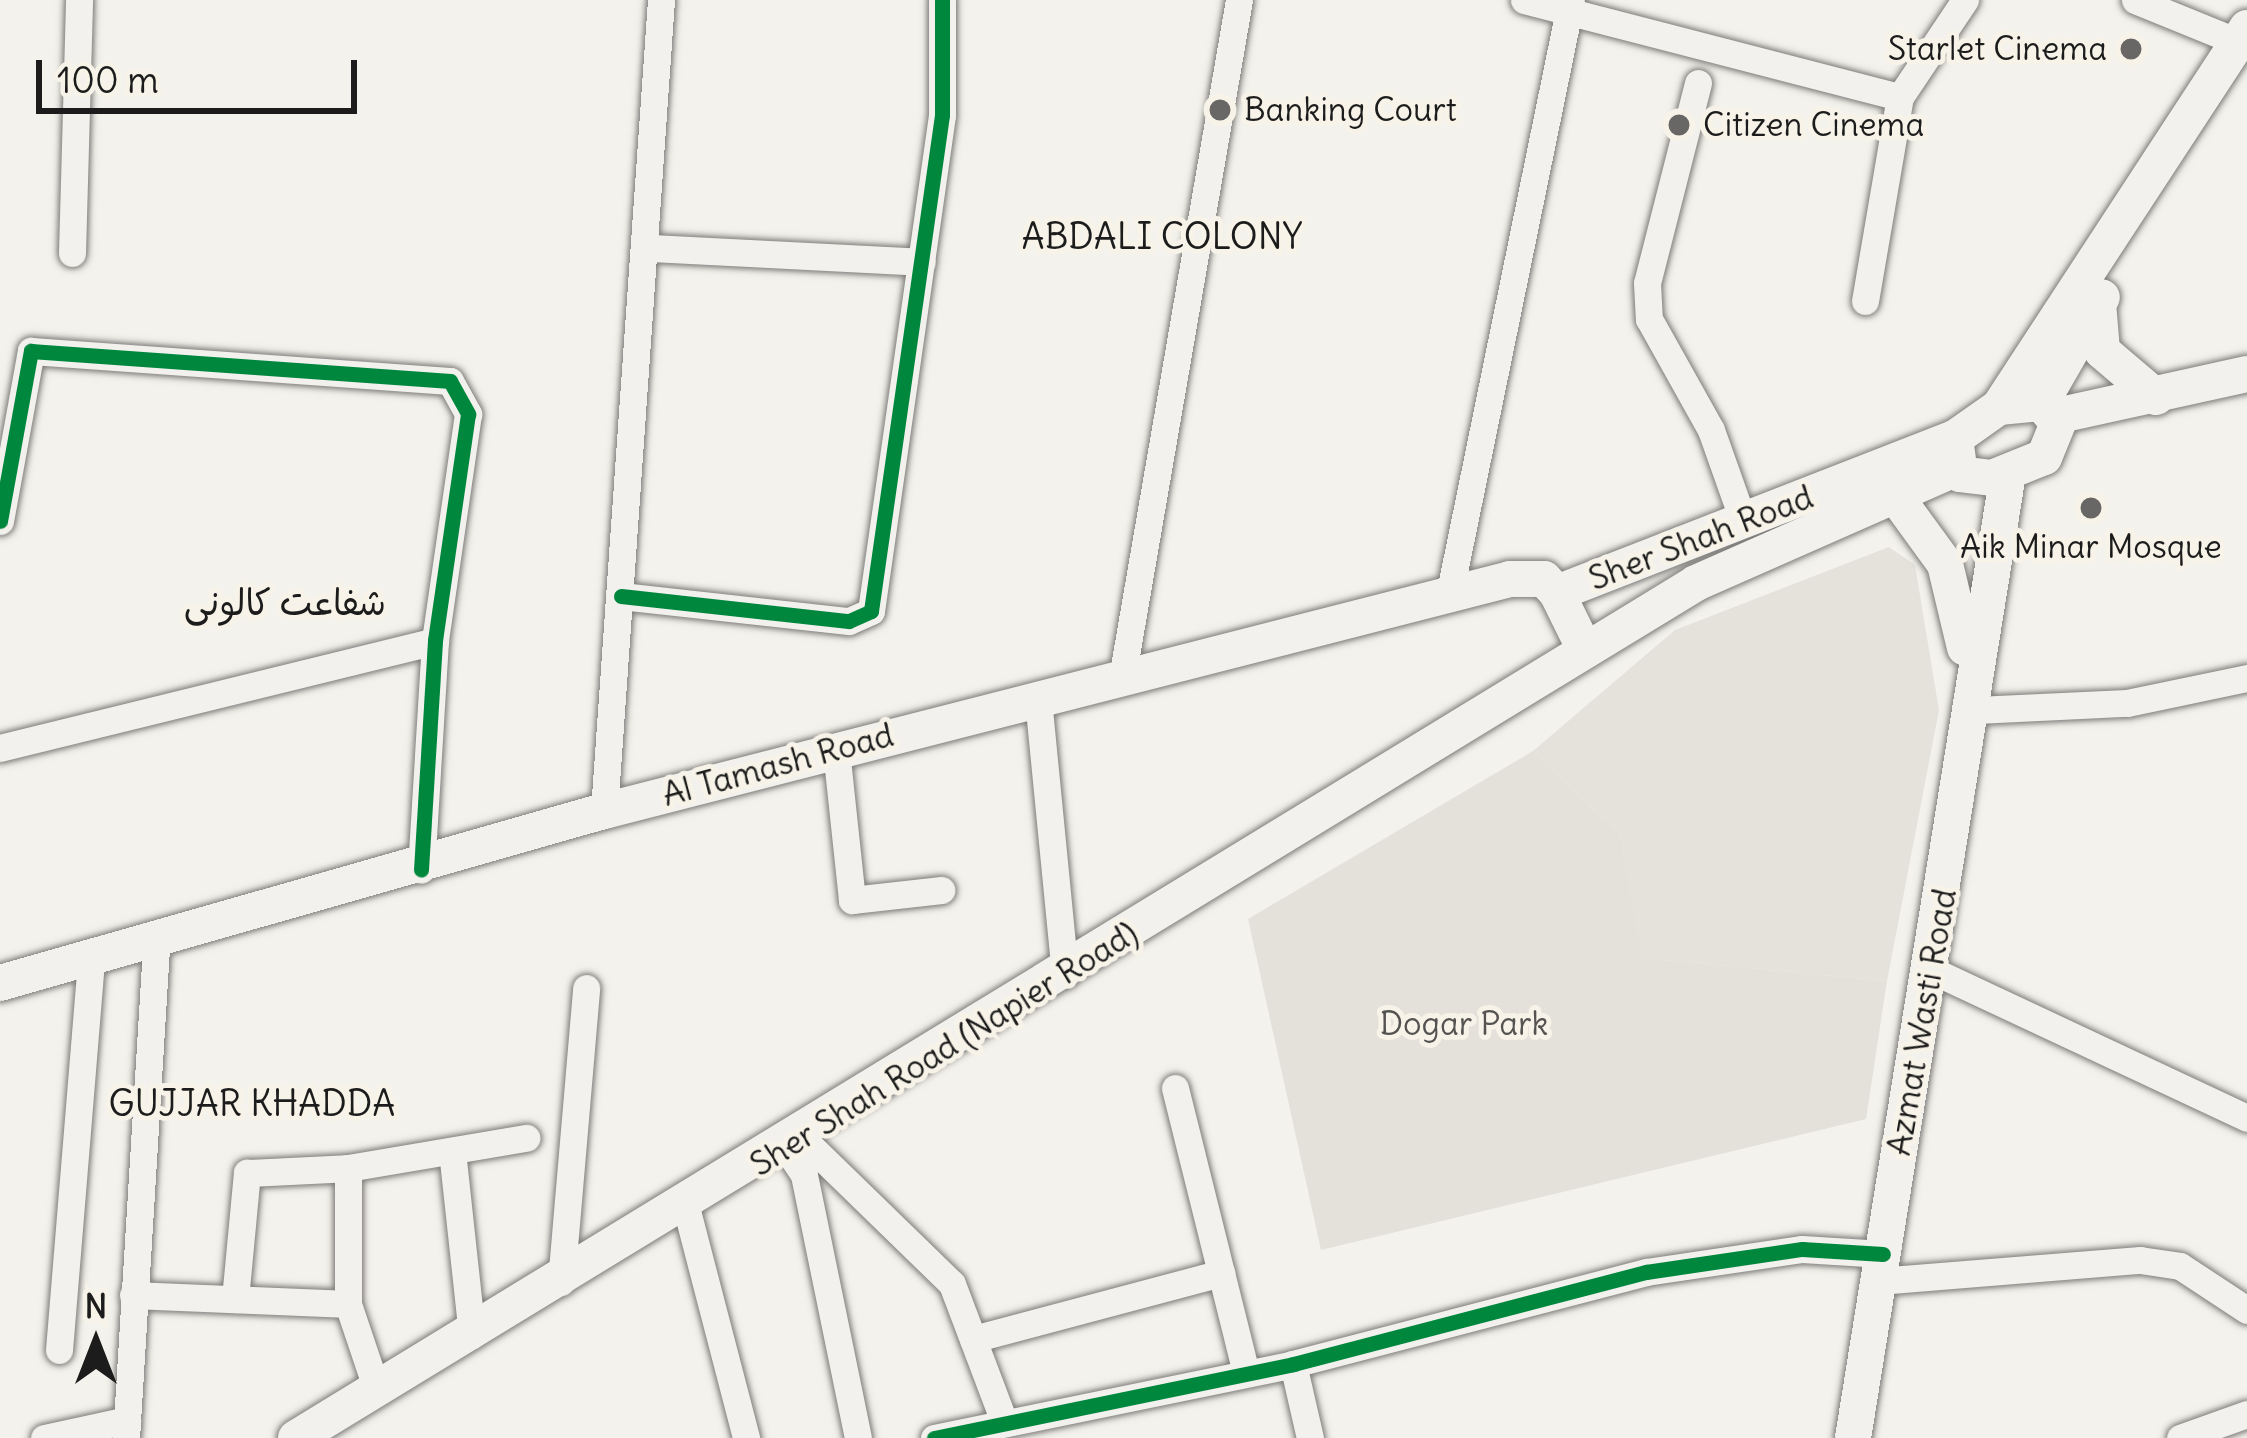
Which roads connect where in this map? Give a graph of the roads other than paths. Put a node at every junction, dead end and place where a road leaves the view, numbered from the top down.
1 (79, 0) edge
2 (662, 0) edge
3 (942, 0) edge
4 (1239, 0) edge
5 (1524, 0) edge
6 (1965, 0) edge
7 (2135, 0) edge
8 (1570, 6) edge
9 (2244, 45) edge
10 (1698, 83) dead end
11 (1900, 97) junction
12 (650, 248) junction
13 (72, 254) dead end
14 (922, 262) junction
15 (2091, 292) junction
16 (1864, 301) dead end
17 (14, 372) edge
18 (2247, 374) edge
19 (2156, 397) junction
20 (2000, 406) junction
21 (2052, 417) junction
22 (1976, 465) junction
23 (1894, 494) junction
24 (0, 520) edge
25 (1744, 523) junction
26 (1557, 593) junction
27 (622, 596) junction
28 (1449, 596) junction
29 (434, 641) junction
30 (1586, 650) junction
31 (1122, 678) junction
32 (2247, 678) edge
33 (1976, 698) junction
34 (1038, 699) junction
35 (0, 748) edge
36 (836, 750) junction
37 (604, 811) junction
38 (422, 870) junction
39 (940, 890) dead end
40 (156, 943) junction
41 (91, 962) junction
42 (1929, 969) junction
43 (1065, 975) junction
44 (0, 983) edge
45 (586, 988) dead end
46 (1175, 1088) dead end
47 (2247, 1118) edge
48 (526, 1138) dead end
49 (794, 1143) junction
50 (452, 1151) junction
51 (348, 1168) junction
52 (686, 1207) junction
53 (1881, 1268) junction
54 (1221, 1273) junction
55 (561, 1282) junction
56 (134, 1295) junction
57 (235, 1299) junction
58 (348, 1304) junction
59 (2247, 1310) edge
60 (472, 1335) junction
61 (973, 1339) junction
62 (59, 1350) dead end
63 (1293, 1364) junction
64 (1245, 1368) junction
65 (377, 1390) junction
66 (2247, 1414) edge
67 (1004, 1420) junction
68 (127, 1429) edge
69 (306, 1435) edge
70 (44, 1438) edge
71 (746, 1438) edge
72 (859, 1438) edge
73 (934, 1438) edge
74 (1310, 1438) edge
75 (1853, 1438) edge
76 (2180, 1438) edge

1 - 13 street
2 - 12 street
3 - 14 street
4 - 31 street
5 - 8 street
6 - 11 street
7 - 9 street
8 - 11 street
8 - 28 street
9 - 15 main road
10 - 25 street
11 - 16 street
12 - 14 street
12 - 27 street
14 - 27 street
15 - 19 main road
15 - 20 main road
15 - 21 main road
17 - 24 street
17 - 29 street
18 - 19 main road
19 - 21 main road
20 - 21 main road
20 - 22 main road
21 - 22 main road
22 - 23 main road, Sher Shah Road
22 - 25 main road, Sher Shah Road
22 - 33 main road, Azmat Wasti Road
23 - 30 main road, Sher Shah Road
23 - 33 main road
25 - 26 main road, Sher Shah Road
26 - 28 main road, Al Tamash Road
26 - 30 main road, Sher Shah Road
27 - 37 street
28 - 31 main road, Al Tamash Road
29 - 35 street
29 - 38 street
30 - 43 main road, Sher Shah Road (Napier Road)
31 - 34 main road, Al Tamash Road
32 - 33 street
33 - 42 main road, Azmat Wasti Road
34 - 36 main road, Al Tamash Road
34 - 43 street
36 - 37 main road, Al Tamash Road
36 - 39 street
37 - 38 main road, Al Tamash Road
38 - 40 main road, Al Tamash Road
40 - 41 main road, Al Tamash Road
40 - 56 street
41 - 44 main road, Al Tamash Road
41 - 62 street
42 - 47 street
42 - 53 main road, Azmat Wasti Road
43 - 49 main road, Sher Shah Road (Napier Road)
45 - 55 street
46 - 54 street
48 - 50 street
49 - 52 main road, Sher Shah Road (Napier Road)
49 - 61 street
49 - 72 street
50 - 51 street
50 - 60 street
51 - 57 street
51 - 58 street
52 - 55 main road, Sher Shah Road (Napier Road)
52 - 71 street
53 - 59 street
53 - 63 street
53 - 75 main road, Azmat Wasti Road
54 - 61 street
54 - 64 street
55 - 60 main road, Sher Shah Road (Napier Road)
56 - 57 street
56 - 68 street
57 - 58 street
58 - 65 street
60 - 65 main road, Sher Shah Road (Napier Road)
61 - 67 street
63 - 64 street
63 - 74 street
64 - 67 street
65 - 69 main road, Sher Shah Road (Napier Road)
66 - 76 street
67 - 73 street
68 - 70 street

